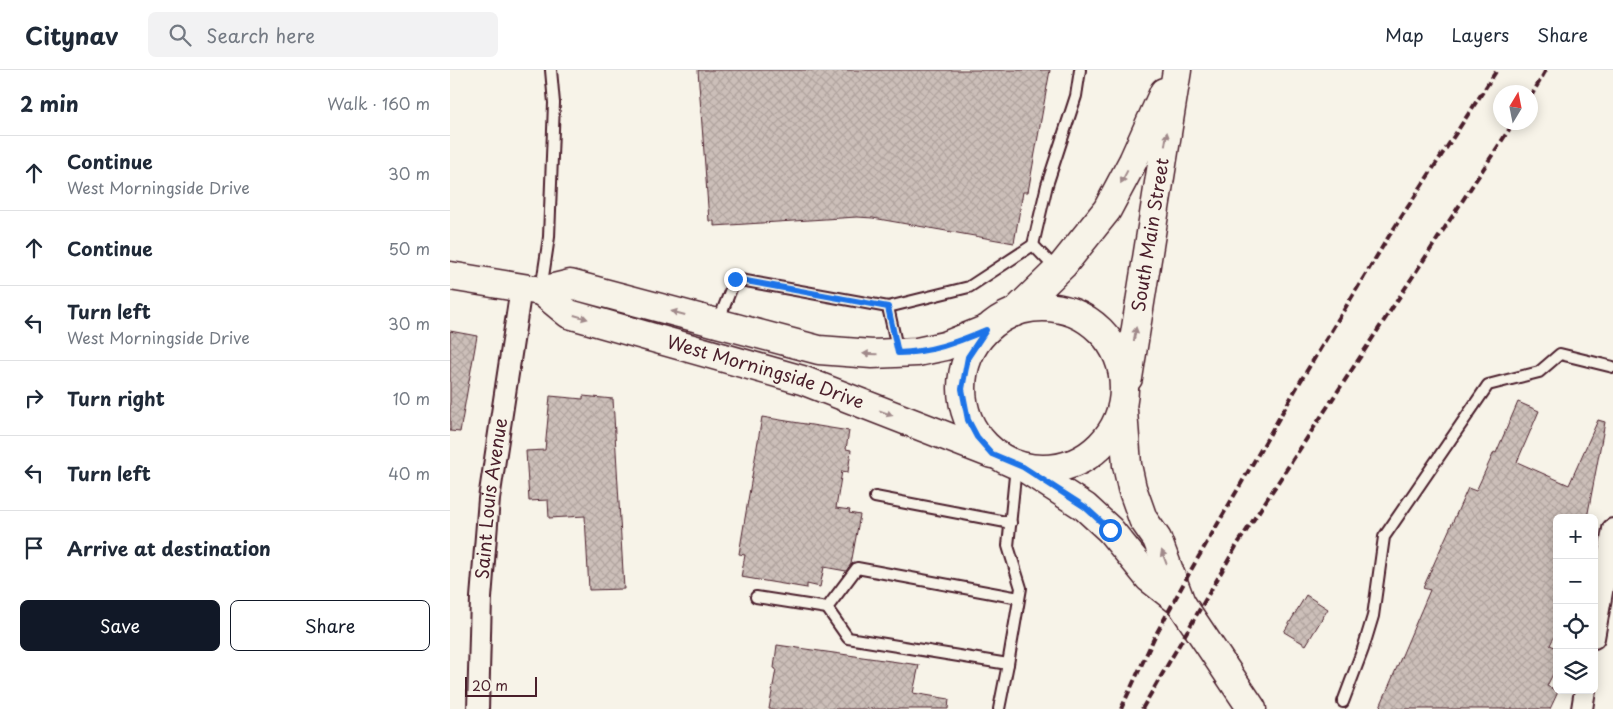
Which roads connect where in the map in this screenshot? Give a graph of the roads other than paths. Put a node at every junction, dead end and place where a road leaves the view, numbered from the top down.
1 (550, 70) edge
2 (1080, 70) edge
3 (1176, 70) edge
4 (1033, 245) junction
5 (1057, 271) junction
6 (450, 276) edge
7 (531, 290) junction
8 (888, 307) junction
9 (1015, 312) junction
10 (717, 323) junction
11 (986, 330) junction
12 (898, 353) junction
13 (1613, 367) edge
14 (1124, 402) junction
15 (1011, 462) junction
16 (875, 497) dead end
17 (1011, 522) junction
18 (1613, 529) edge
19 (756, 597) dead end
20 (1019, 598) junction
21 (1181, 603) junction
22 (827, 608) junction
23 (1598, 615) edge
24 (1008, 664) junction
25 (1584, 694) edge
26 (1343, 702) dead end
27 (478, 709) edge
28 (999, 709) edge
29 (1252, 709) edge
30 (1582, 709) edge

1 - 7 lane
2 - 4 lane
3 -> 5 street, South Main Street
14 -> 3 street, South Main Street
4 - 5 lane
4 - 8 lane
5 - 9 street, South Main Street
6 - 7 street, West Morningside Drive
10 -> 7 street, West Morningside Drive
7 -> 15 street, West Morningside Drive
7 - 27 street, Saint Louis Avenue
8 - 10 lane
8 - 12 lane
9 - 11 street
9 - 14 street
12 -> 10 street, West Morningside Drive
11 - 12 street, West Morningside Drive
11 - 15 street
13 - 26 lane
14 - 15 street
21 -> 14 street
15 - 17 lane
15 - 21 street, West Morningside Drive
16 - 17 lane
17 - 20 lane
18 - 23 street
19 - 22 lane
20 - 22 lane
20 - 24 lane
21 - 29 street
22 - 24 lane
24 - 28 lane
25 - 30 street

